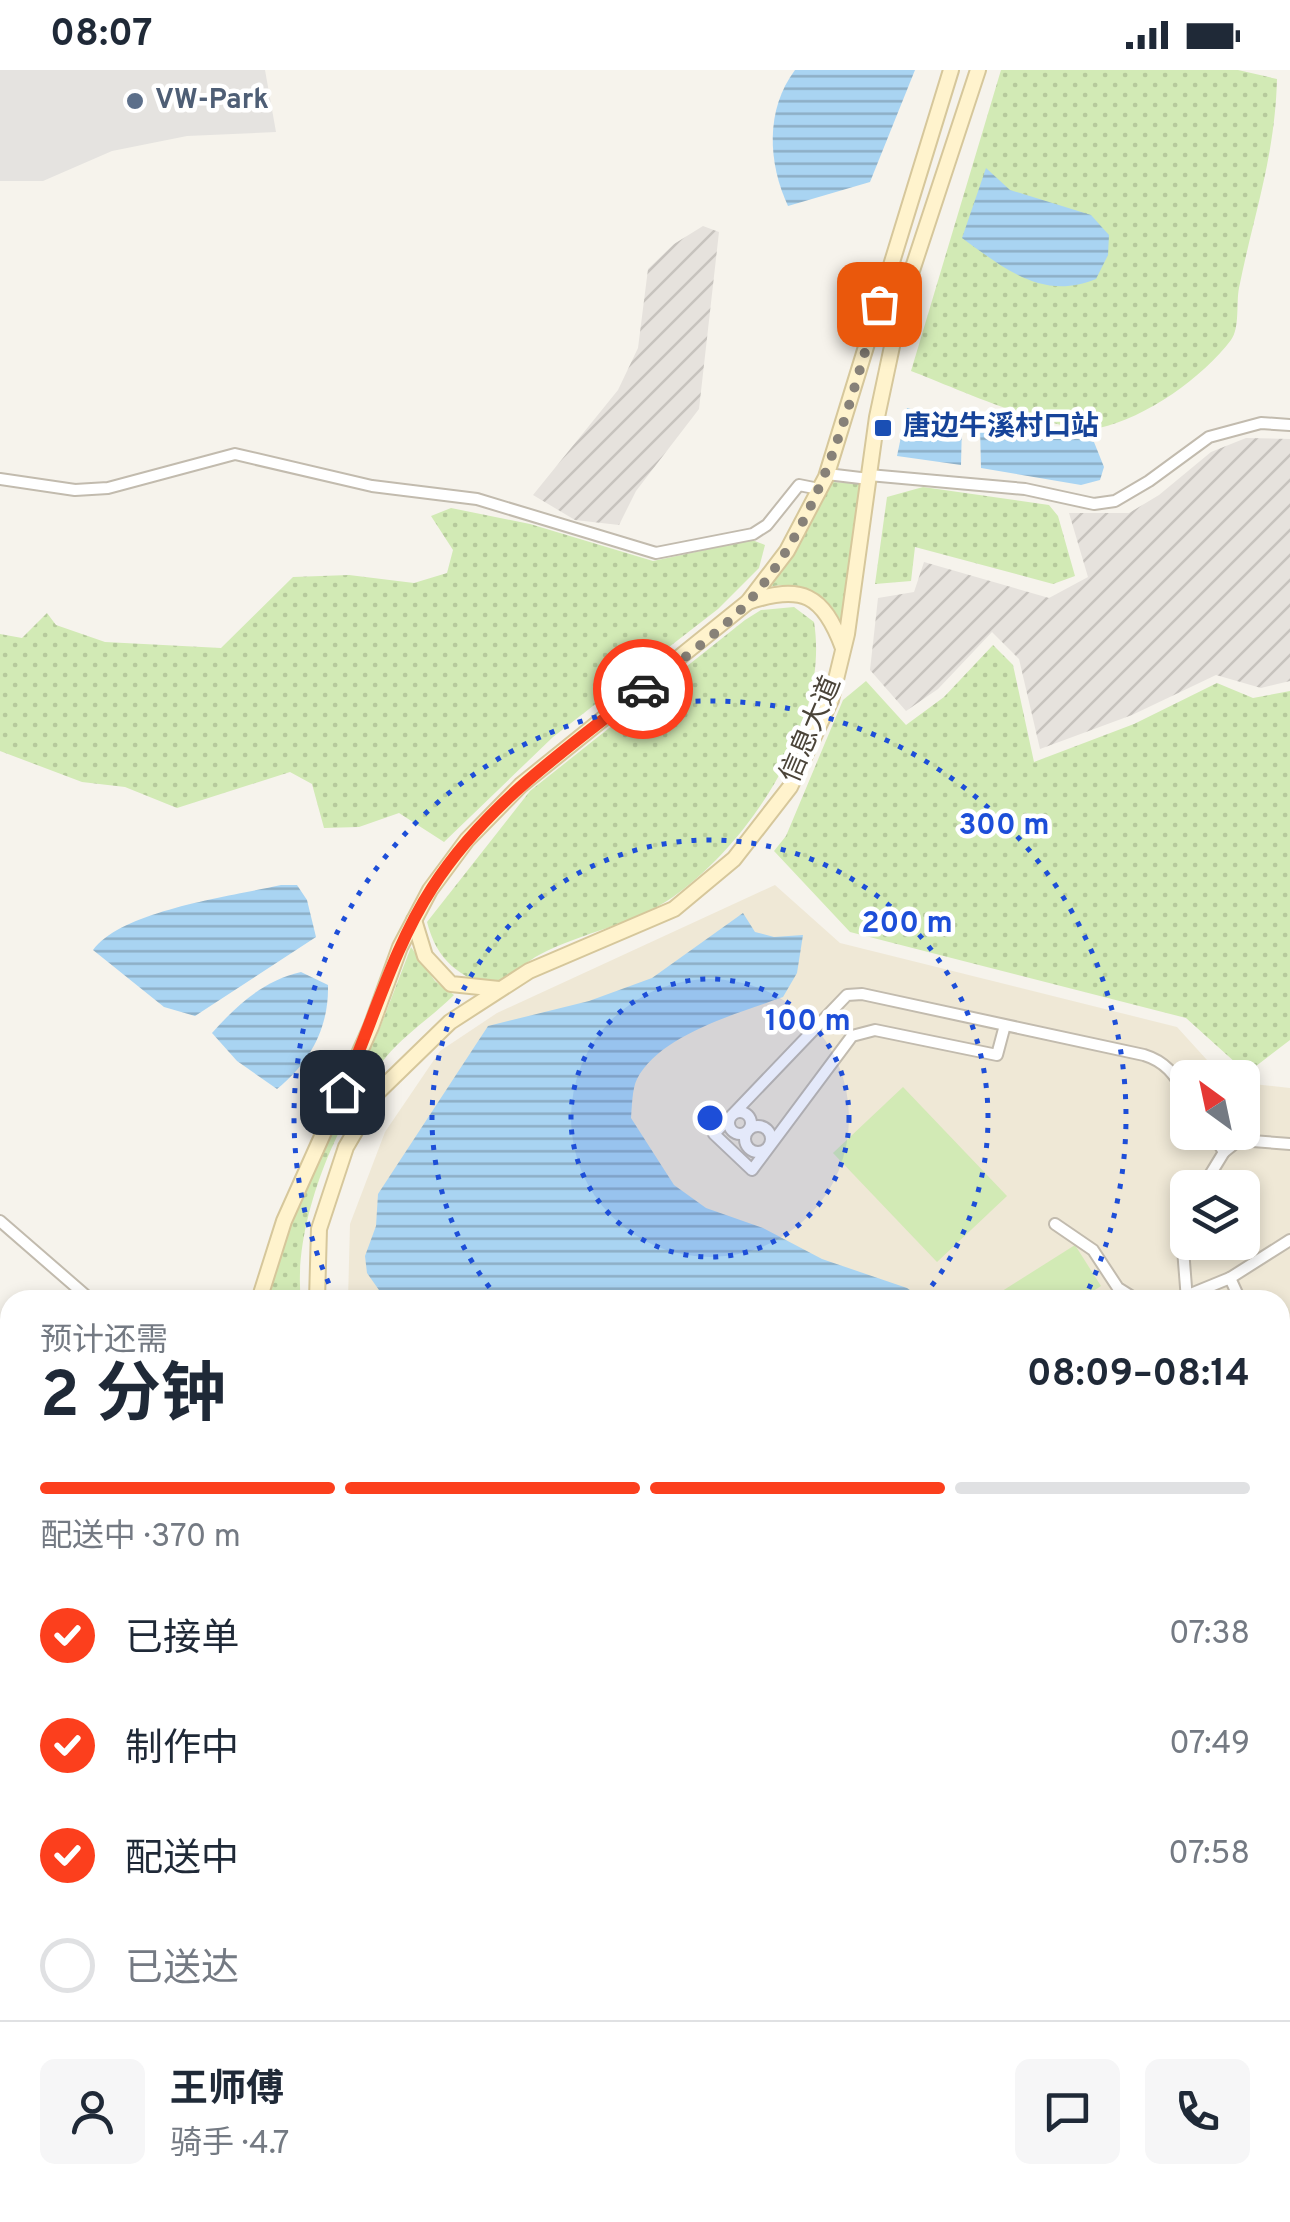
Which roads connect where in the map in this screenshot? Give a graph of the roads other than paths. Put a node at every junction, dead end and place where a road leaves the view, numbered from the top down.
1 (951, 70) edge
2 (978, 70) edge
3 (1290, 425) edge
4 (827, 474) junction
5 (869, 477) junction
6 (0, 478) edge
7 (819, 489) junction
8 (748, 602) junction
9 (843, 649) junction
10 (414, 920) junction
11 (501, 989) junction
12 (1005, 1025) junction
13 (1170, 1068) edge
14 (732, 1115) junction
15 (748, 1131) junction
16 (1290, 1144) edge
17 (767, 1148) junction
18 (1224, 1152) joint
19 (1213, 1170) edge
20 (0, 1221) edge
21 (1054, 1224) dead end
22 (1290, 1240) edge
23 (1184, 1260) edge
24 (1230, 1278) junction
25 (79, 1290) edge
26 (262, 1290) edge
27 (317, 1290) edge
28 (1121, 1290) edge
29 (1186, 1290) edge
30 (1204, 1290) edge
31 (1235, 1290) edge

1 - 4 main road
2 - 5 main road, 信息大道
3 - 5 street
4 - 5 street
4 - 7 main road
5 - 9 main road, 信息大道
6 - 7 street
7 - 8 main road
8 - 9 main road
8 - 10 main road
9 - 11 main road, 信息大道
10 - 11 main road
10 - 26 main road
11 - 27 main road, 信息大道
12 - 13 street
12 - 14 street
12 - 17 street
14 - 15 street
14 - 17 street
15 - 17 street
15 - 17 street
16 - 18 street
18 - 19 street
20 - 25 street
21 - 28 street
22 - 24 street
23 - 29 street
24 - 30 street
24 - 31 street

